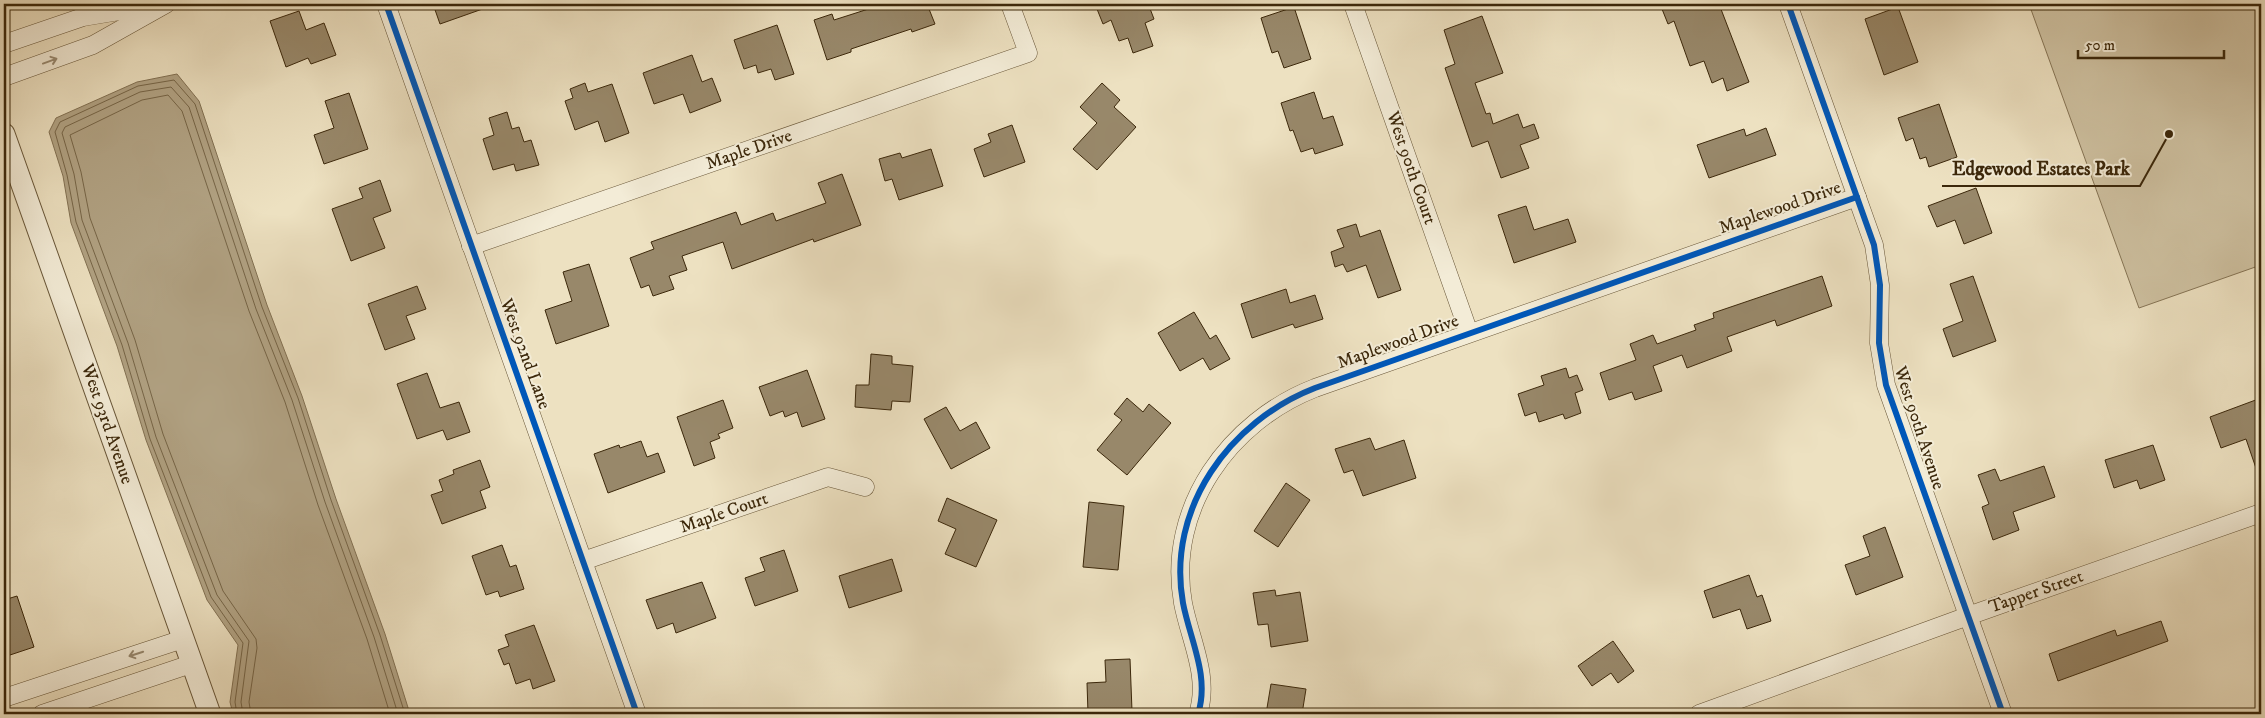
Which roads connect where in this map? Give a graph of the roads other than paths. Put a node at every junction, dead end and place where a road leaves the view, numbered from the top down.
1 (166, 4) edge
2 (386, 4) edge
3 (1010, 4) edge
4 (1354, 4) edge
5 (1788, 4) edge
6 (4, 44) edge
7 (4, 77) edge
8 (4, 134) edge
9 (1857, 197) junction
10 (471, 246) junction
11 (1469, 333) junction
12 (865, 487) dead end
13 (2261, 513) edge
14 (583, 561) junction
15 (1968, 616) junction
16 (182, 639) junction
17 (191, 664) junction
18 (4, 698) edge
19 (42, 714) edge
20 (210, 714) edge
21 (637, 714) edge
22 (1198, 714) edge
23 (1699, 714) edge
24 (2003, 714) edge

1 - 6 street
7 -> 1 street
2 - 10 street, West 92nd Lane
3 - 10 street, Maple Drive
4 - 11 street, West 90th Court
5 - 9 street, West 90th Avenue
8 - 16 street, West 93rd Avenue
9 - 11 street, Maplewood Drive
9 - 15 street, West 90th Avenue
10 - 14 street, West 92nd Lane
11 - 22 street, Maplewood Drive
12 - 14 street, Maple Court
13 - 15 street, Tapper Street
14 - 21 street, West 92nd Lane
15 - 23 street, Tapper Street
15 - 24 street, West 90th Avenue
16 - 17 street, West 93rd Avenue
16 -> 18 street
17 - 19 street
17 - 20 street, West 93rd Avenue

